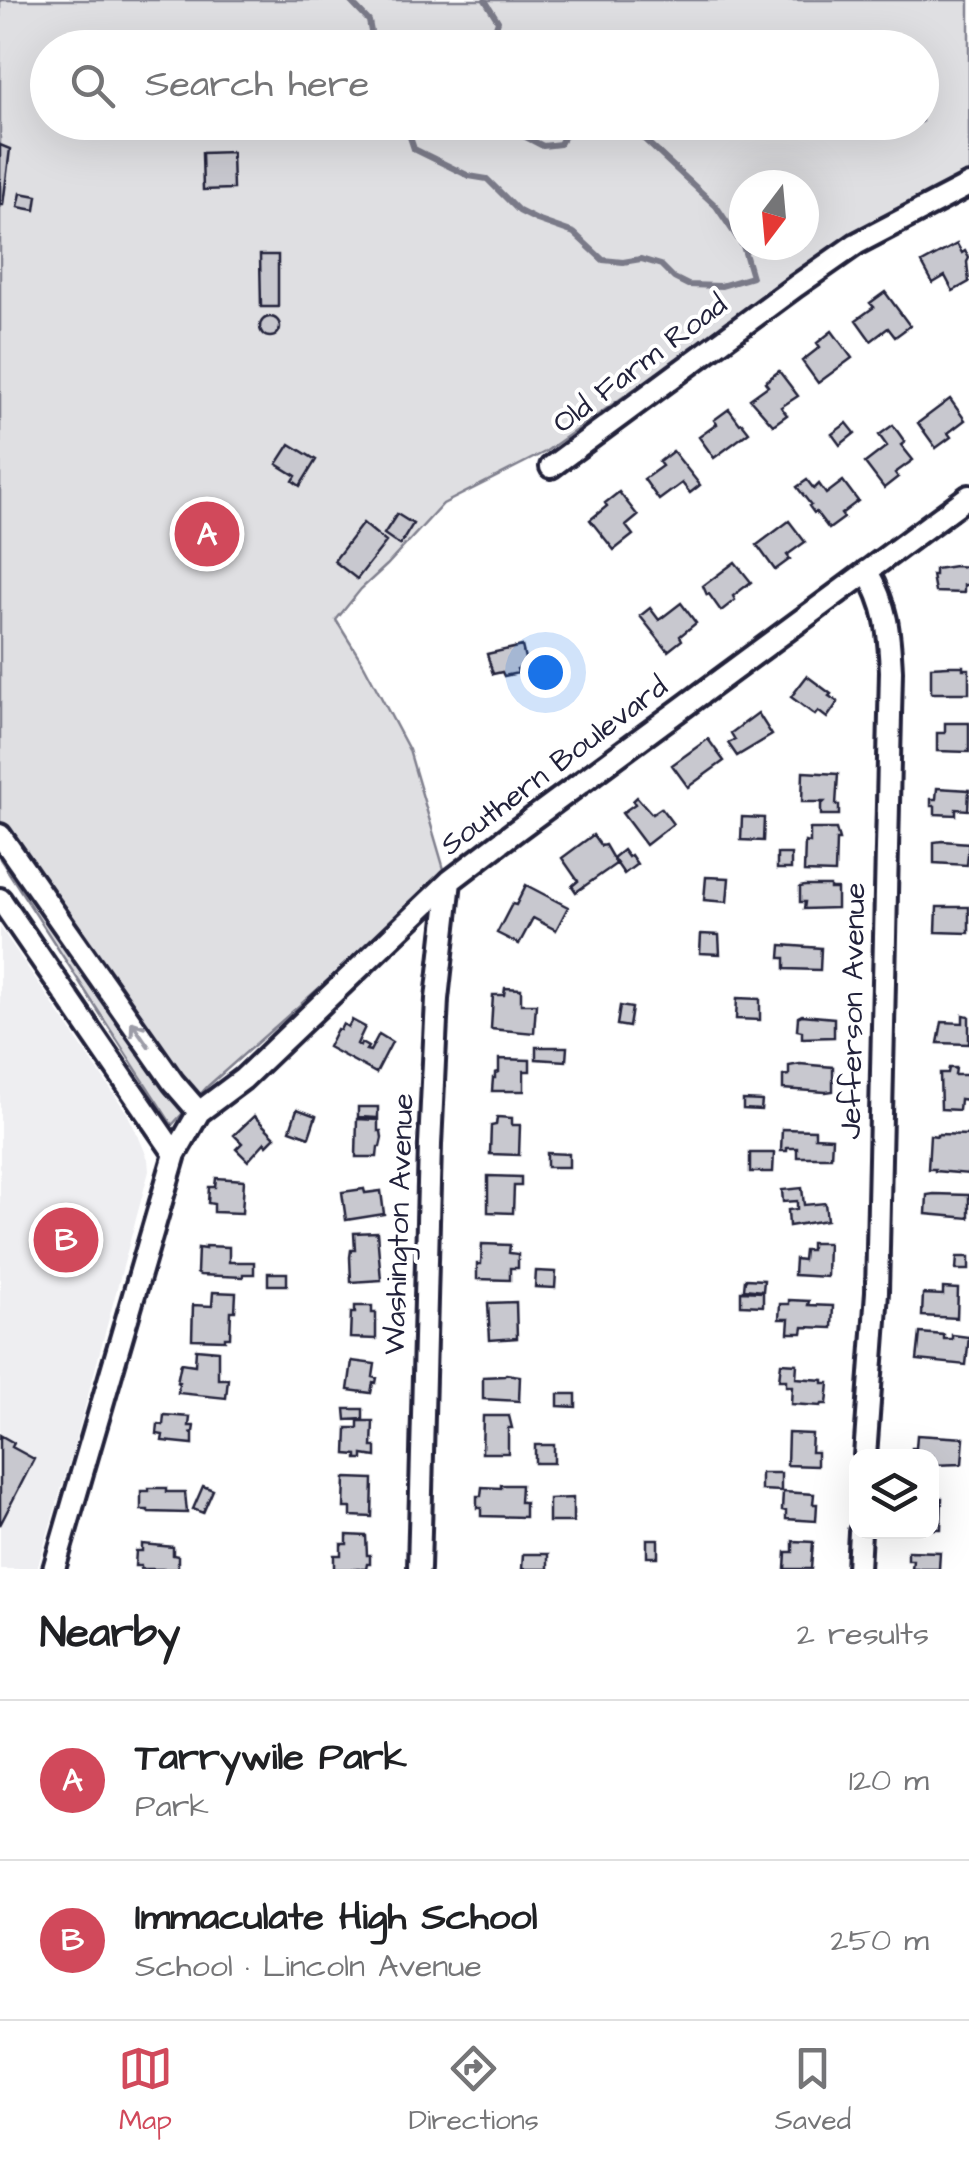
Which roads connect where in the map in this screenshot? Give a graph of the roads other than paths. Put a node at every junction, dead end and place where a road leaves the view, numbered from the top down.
1 (969, 186) edge
2 (551, 468) dead end
3 (969, 496) edge
4 (867, 571) junction
5 (0, 834) edge
6 (450, 881) junction
7 (0, 899) edge
8 (199, 1112) junction
9 (175, 1154) junction
10 (866, 1449) edge
11 (860, 1539) edge
12 (54, 1569) edge
13 (419, 1569) edge
14 (858, 1569) edge

1 - 2 street, Old Farm Road
3 - 4 street, Southern Boulevard
4 - 6 street, Southern Boulevard
4 - 10 street, Jefferson Avenue
8 -> 5 street
6 - 8 street, Southern Boulevard
6 - 13 street, Washington Avenue
7 - 9 street
8 - 9 street, Southern Boulevard
9 - 12 street, Southern Boulevard
11 - 14 street

